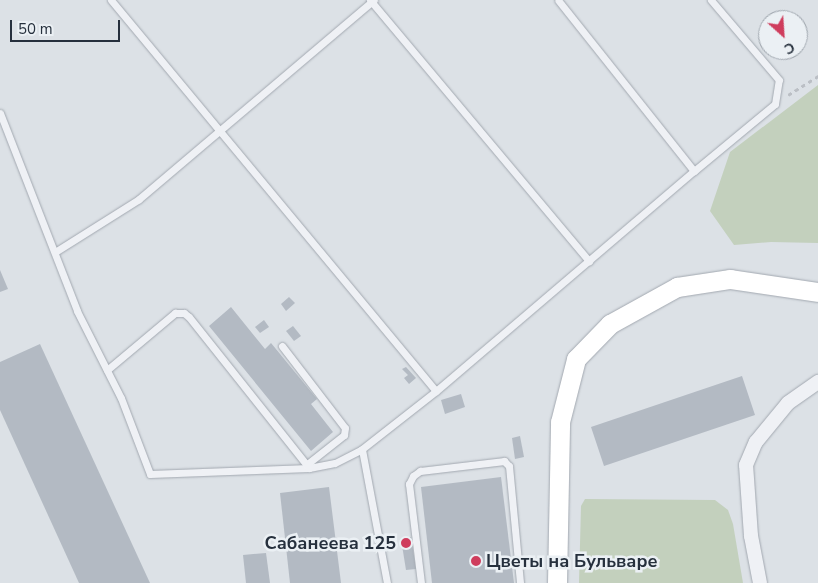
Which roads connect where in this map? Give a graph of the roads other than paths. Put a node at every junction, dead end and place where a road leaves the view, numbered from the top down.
1 (111, 0) edge
2 (558, 0) edge
3 (711, 0) edge
4 (372, 1) edge
5 (0, 113) edge
6 (219, 133) junction
7 (694, 171) junction
8 (55, 252) junction
9 (589, 261) junction
10 (818, 292) edge
11 (282, 346) dead end
12 (107, 370) junction
13 (818, 382) edge
14 (436, 391) junction
15 (362, 450) junction
16 (308, 466) junction
17 (387, 583) edge
18 (421, 583) edge
19 (520, 583) edge
20 (557, 583) edge
21 (760, 583) edge

1 - 6 lane
2 - 7 lane
3 - 7 lane
4 - 6 lane
4 - 9 lane
5 - 8 lane
6 - 8 lane
6 - 14 lane
7 - 9 lane
8 - 12 lane
9 - 14 lane
10 - 20 main road
11 - 16 lane
12 - 16 lane
12 - 16 lane
13 - 21 street
14 - 15 lane
15 - 16 lane
15 - 17 lane
18 - 19 lane

